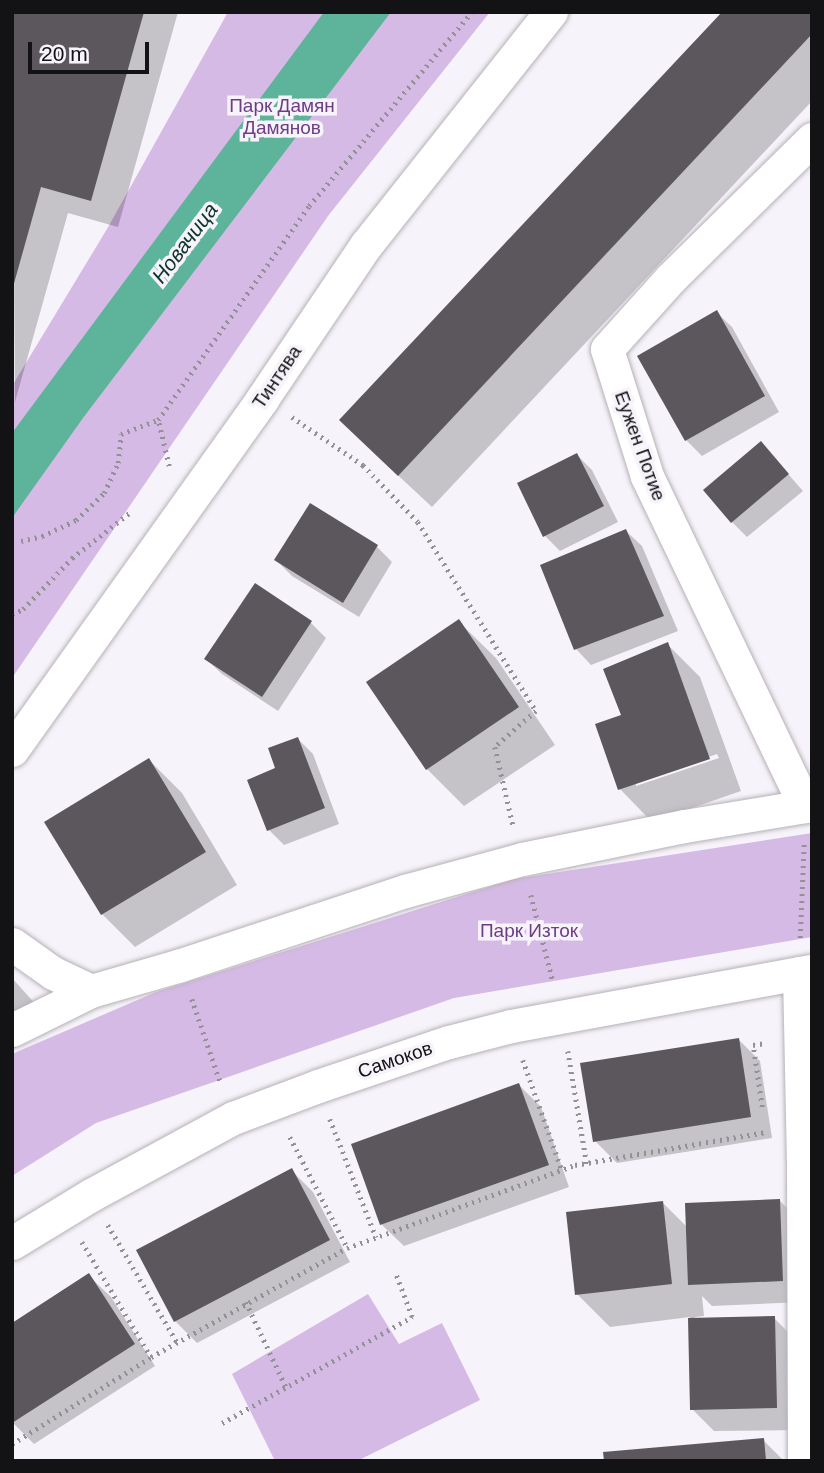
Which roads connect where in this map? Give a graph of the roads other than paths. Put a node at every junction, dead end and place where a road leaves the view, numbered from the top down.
1 (551, 12) edge
2 (812, 139) edge
3 (12, 750) edge
4 (808, 805) edge
5 (12, 944) edge
6 (805, 972) edge
7 (91, 990) junction
8 (12, 1030) edge
9 (12, 1243) edge
10 (804, 1461) edge

1 - 3 street, Тинтява
2 - 4 street, Еужен Потие
4 - 7 street
5 - 7 street
6 - 9 street, Самоков
6 - 10 street
7 - 8 street

